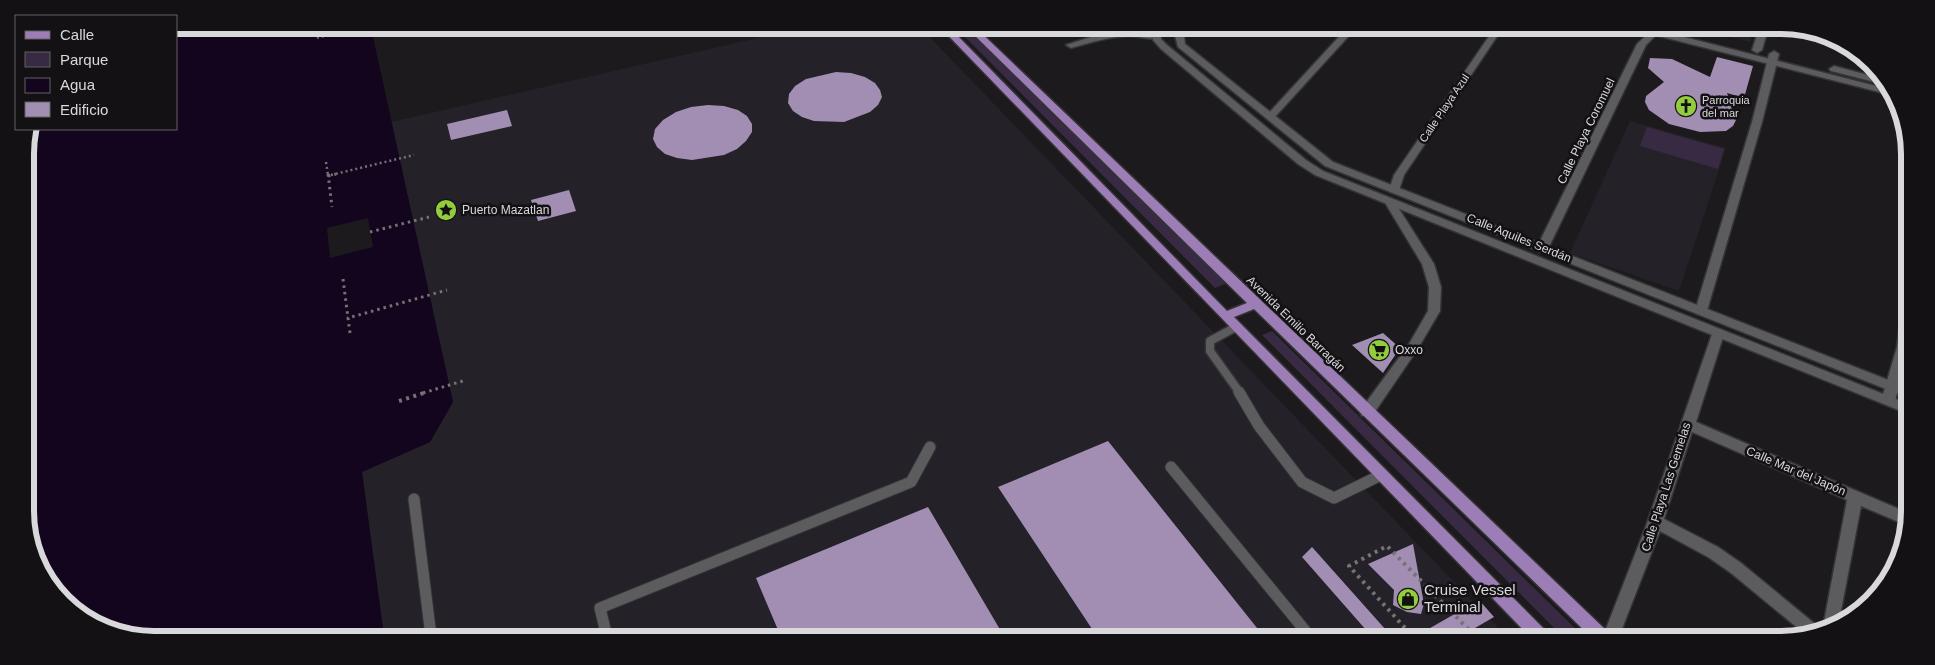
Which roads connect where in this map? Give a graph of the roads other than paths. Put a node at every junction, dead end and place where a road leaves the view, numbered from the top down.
1 (951, 34) edge
2 (977, 34) edge
3 (1096, 34) edge
4 (1122, 34) edge
5 (1160, 34) edge
6 (1181, 34) edge
7 (1346, 34) edge
8 (1495, 34) edge
9 (1652, 34) edge
10 (1669, 34) edge
11 (1694, 34) edge
12 (1762, 34) edge
13 (1100, 37) junction
14 (1071, 45) dead end
15 (1757, 50) junction
16 (1773, 58) junction
17 (1876, 80) edge
18 (1883, 90) edge
19 (1270, 117) junction
20 (1308, 148) junction
21 (1292, 153) junction
22 (1391, 195) junction
23 (1542, 249) junction
24 (1625, 281) junction
25 (1618, 293) junction
26 (1256, 304) junction
27 (1701, 311) junction
28 (1225, 316) junction
29 (1236, 327) junction
30 (1718, 334) junction
31 (1901, 355) edge
32 (1893, 387) junction
33 (1901, 390) edge
34 (1888, 400) junction
35 (1901, 406) edge
36 (1367, 412) junction
37 (1687, 424) junction
38 (930, 447) dead end
39 (1171, 467) dead end
40 (1381, 475) junction
41 (1855, 497) junction
42 (414, 499) dead end
43 (1901, 517) edge
44 (1657, 522) junction
45 (1831, 620) edge
46 (1809, 628) edge
47 (430, 631) edge
48 (606, 631) edge
49 (1306, 631) edge
50 (1535, 631) edge
51 (1596, 631) edge
52 (1613, 631) edge

1 - 28 main road
2 - 26 main road, Avenida Emilio Barragán
3 - 13 street
4 - 13 street, Calle Aquiles Serdán
5 - 21 street, Calle Aquiles Serdán
6 - 19 street, Calle Aquiles Serdán
7 - 19 street
8 - 22 street, Calle Playa Azul
9 - 23 street, Calle Playa Coromuel
10 - 16 street
11 - 15 street
12 - 15 street
13 - 14 street, Calle Aquiles Serdán
15 - 16 street
16 - 17 street
16 - 18 street
16 - 27 street
19 - 20 street, Calle Aquiles Serdán
20 - 21 street
20 - 22 street, Calle Aquiles Serdán
21 - 22 street, Calle Aquiles Serdán
22 - 23 street, Calle Aquiles Serdán
22 - 25 street, Calle Aquiles Serdán
22 - 36 street
23 - 24 street, Calle Aquiles Serdán
24 - 25 street
24 - 27 street, Calle Aquiles Serdán
25 - 30 street, Calle Aquiles Serdán
26 - 28 main road
26 - 36 main road, Avenida Emilio Barragán
27 - 32 street, Calle Aquiles Serdán
28 - 29 main road
29 - 40 main road
29 - 40 lane
30 - 34 street, Calle Aquiles Serdán
30 - 37 street, Calle Playa Las Gemelas
31 - 32 street
32 - 33 street, Calle Aquiles Serdán
32 - 34 street
34 - 35 street, Calle Aquiles Serdán
36 - 51 main road, Avenida Emilio Barragán
37 - 41 street, Calle Mar del Japón
37 - 44 street, Calle Playa Las Gemelas
38 - 48 lane
39 - 49 lane
40 - 50 main road
41 - 43 street, Calle Mar del Japón
41 - 45 street
42 - 47 lane
44 - 46 street
44 - 52 street, Calle Playa Las Gemelas

